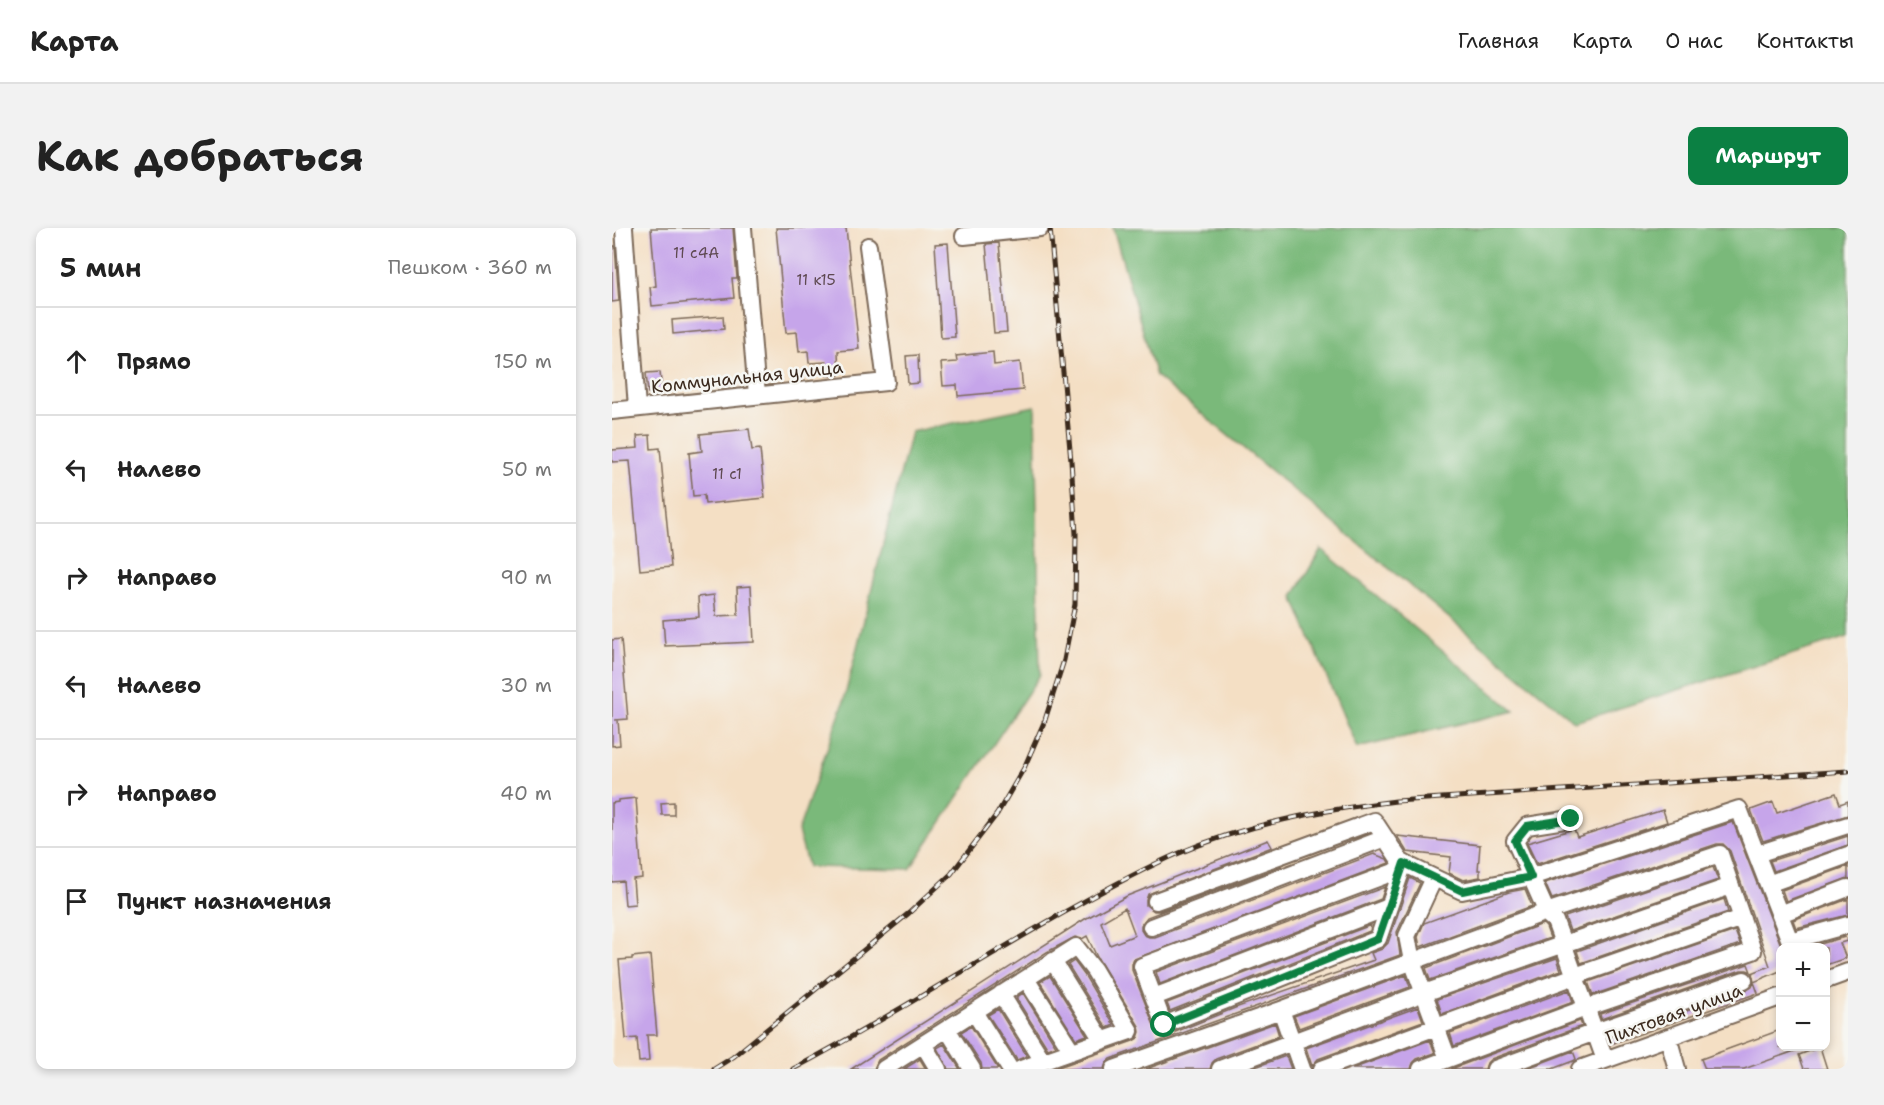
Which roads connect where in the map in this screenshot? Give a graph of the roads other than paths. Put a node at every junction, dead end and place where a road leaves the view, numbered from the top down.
1 (624, 228) edge
2 (743, 228) edge
3 (1040, 228) edge
4 (964, 236) dead end
5 (868, 246) dead end
6 (757, 395) junction
7 (637, 408) junction
8 (612, 411) edge
9 (1571, 819) dead end
10 (1848, 825) edge
11 (1385, 838) junction
12 (1757, 854) junction
13 (1848, 855) edge
14 (1403, 866) junction
15 (1531, 877) junction
16 (1434, 878) junction
17 (1768, 884) junction
18 (1731, 886) junction
19 (1848, 888) edge
20 (1156, 901) dead end
21 (1389, 907) junction
22 (1546, 912) junction
23 (1780, 914) junction
24 (1742, 918) junction
25 (1848, 925) edge
26 (1151, 927) dead end
27 (1563, 945) junction
28 (1053, 961) junction
29 (1413, 961) junction
30 (1848, 972) edge
31 (1575, 976) junction
32 (1026, 979) junction
33 (1830, 979) edge
34 (1744, 980) dead end
35 (1424, 993) junction
36 (1001, 994) junction
37 (1777, 997) edge
38 (1154, 998) junction
39 (1586, 1008) junction
40 (1281, 1010) junction
41 (974, 1012) junction
42 (1436, 1026) junction
43 (947, 1029) junction
44 (1595, 1032) junction
45 (1668, 1037) junction
46 (1102, 1041) junction
47 (1293, 1043) junction
48 (923, 1044) junction
49 (1072, 1051) junction
50 (1448, 1059) junction
51 (1605, 1060) junction
52 (1043, 1061) junction
53 (893, 1067) edge
54 (938, 1069) edge
55 (972, 1069) edge
56 (1010, 1069) edge
57 (1021, 1069) edge
58 (1114, 1069) edge
59 (1220, 1069) edge
60 (1302, 1069) edge
61 (1322, 1069) edge
62 (1421, 1069) edge
63 (1495, 1069) edge
64 (1580, 1069) edge
65 (1677, 1069) edge

1 - 7 street
2 - 6 street
3 - 4 street
5 - 6 street, Коммунальная улица
6 - 7 street, Коммунальная улица
7 - 8 street, Коммунальная улица
9 - 15 street
10 - 12 street
11 - 14 street
11 - 20 street
11 - 26 street
12 - 15 street
12 - 17 street
13 - 17 street
14 - 16 street
14 - 21 street
14 - 38 street
15 - 16 street
15 - 22 street
16 - 29 street
17 - 23 street
18 - 22 street
18 - 24 street
18 - 27 street
19 - 23 street
21 - 38 street
21 - 38 street
22 - 27 street
22 - 29 street
23 - 25 street
24 - 31 street
24 - 39 street
27 - 31 street
27 - 35 street
28 - 32 street
28 - 46 street
28 - 46 street
29 - 35 street
29 - 40 street
30 - 33 street
31 - 39 street
31 - 42 street
32 - 36 street
32 - 49 street
34 - 44 street
35 - 42 street
35 - 47 street
36 - 41 street
36 - 52 street
37 - 45 street, Пихтовая улица
39 - 44 street
39 - 50 street
40 - 47 street
40 - 58 street
41 - 43 street
41 - 56 street
42 - 50 street
42 - 61 street
43 - 48 street
43 - 55 street
44 - 51 street
44 - 63 street
45 - 51 street, Пихтовая улица
45 - 65 street
46 - 49 street
47 - 59 street
47 - 60 street
48 - 53 street
48 - 54 street
49 - 52 street
50 - 62 street
51 - 64 street, Пихтовая улица
52 - 57 street

